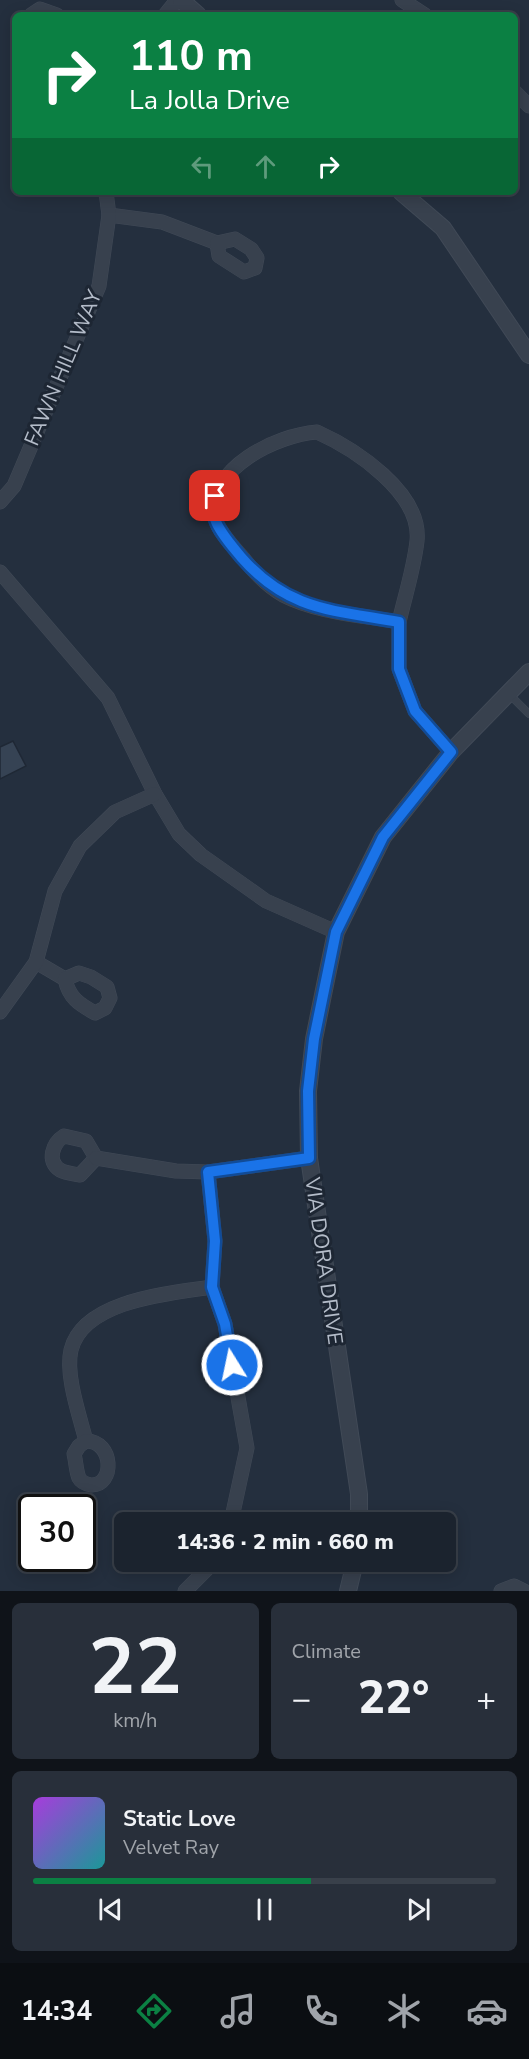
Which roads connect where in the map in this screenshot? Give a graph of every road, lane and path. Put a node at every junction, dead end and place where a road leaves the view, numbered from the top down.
1 (179, 0) edge
2 (402, 0) edge
3 (168, 12) edge
4 (194, 12) edge
5 (420, 12) edge
6 (518, 95) edge
7 (529, 106) edge
8 (106, 195) edge
9 (404, 195) edge
10 (109, 215) junction
11 (218, 243) dead end
12 (529, 355) edge
13 (0, 502) edge
14 (0, 572) edge
15 (399, 622) junction
16 (529, 672) edge
17 (508, 693) junction
18 (529, 714) edge
19 (451, 752) junction
20 (155, 794) junction
21 (336, 932) junction
22 (36, 962) junction
23 (65, 979) dead end
24 (0, 1012) edge
25 (96, 1158) dead end
26 (309, 1158) junction
27 (208, 1172) junction
28 (212, 1287) junction
29 (86, 1441) dead end
30 (233, 1512) edge
31 (359, 1512) edge
32 (204, 1572) edge
33 (353, 1572) edge
34 (185, 1591) edge
35 (348, 1591) edge
36 (501, 1591) edge
37 (524, 1591) edge

1 - 3 street
1 - 4 street
2 - 5 street
6 - 7 street
8 - 10 street, FAWN HILL WAY
9 - 12 street
10 - 11 street
10 - 13 street, FAWN HILL WAY
14 - 20 street
15 - 15 street
15 - 19 street
16 - 17 street, VIA DORA DRIVE
17 - 18 lane
17 - 19 street, VIA DORA DRIVE
19 - 21 street, VIA DORA DRIVE
20 - 21 street
20 - 22 street
21 - 26 street, VIA DORA DRIVE
22 - 23 street
22 - 24 street
25 - 27 street
26 - 27 street
26 - 31 street, VIA DORA DRIVE
27 - 28 street
28 - 29 street
28 - 30 street
32 - 34 street
33 - 35 street
36 - 37 street

